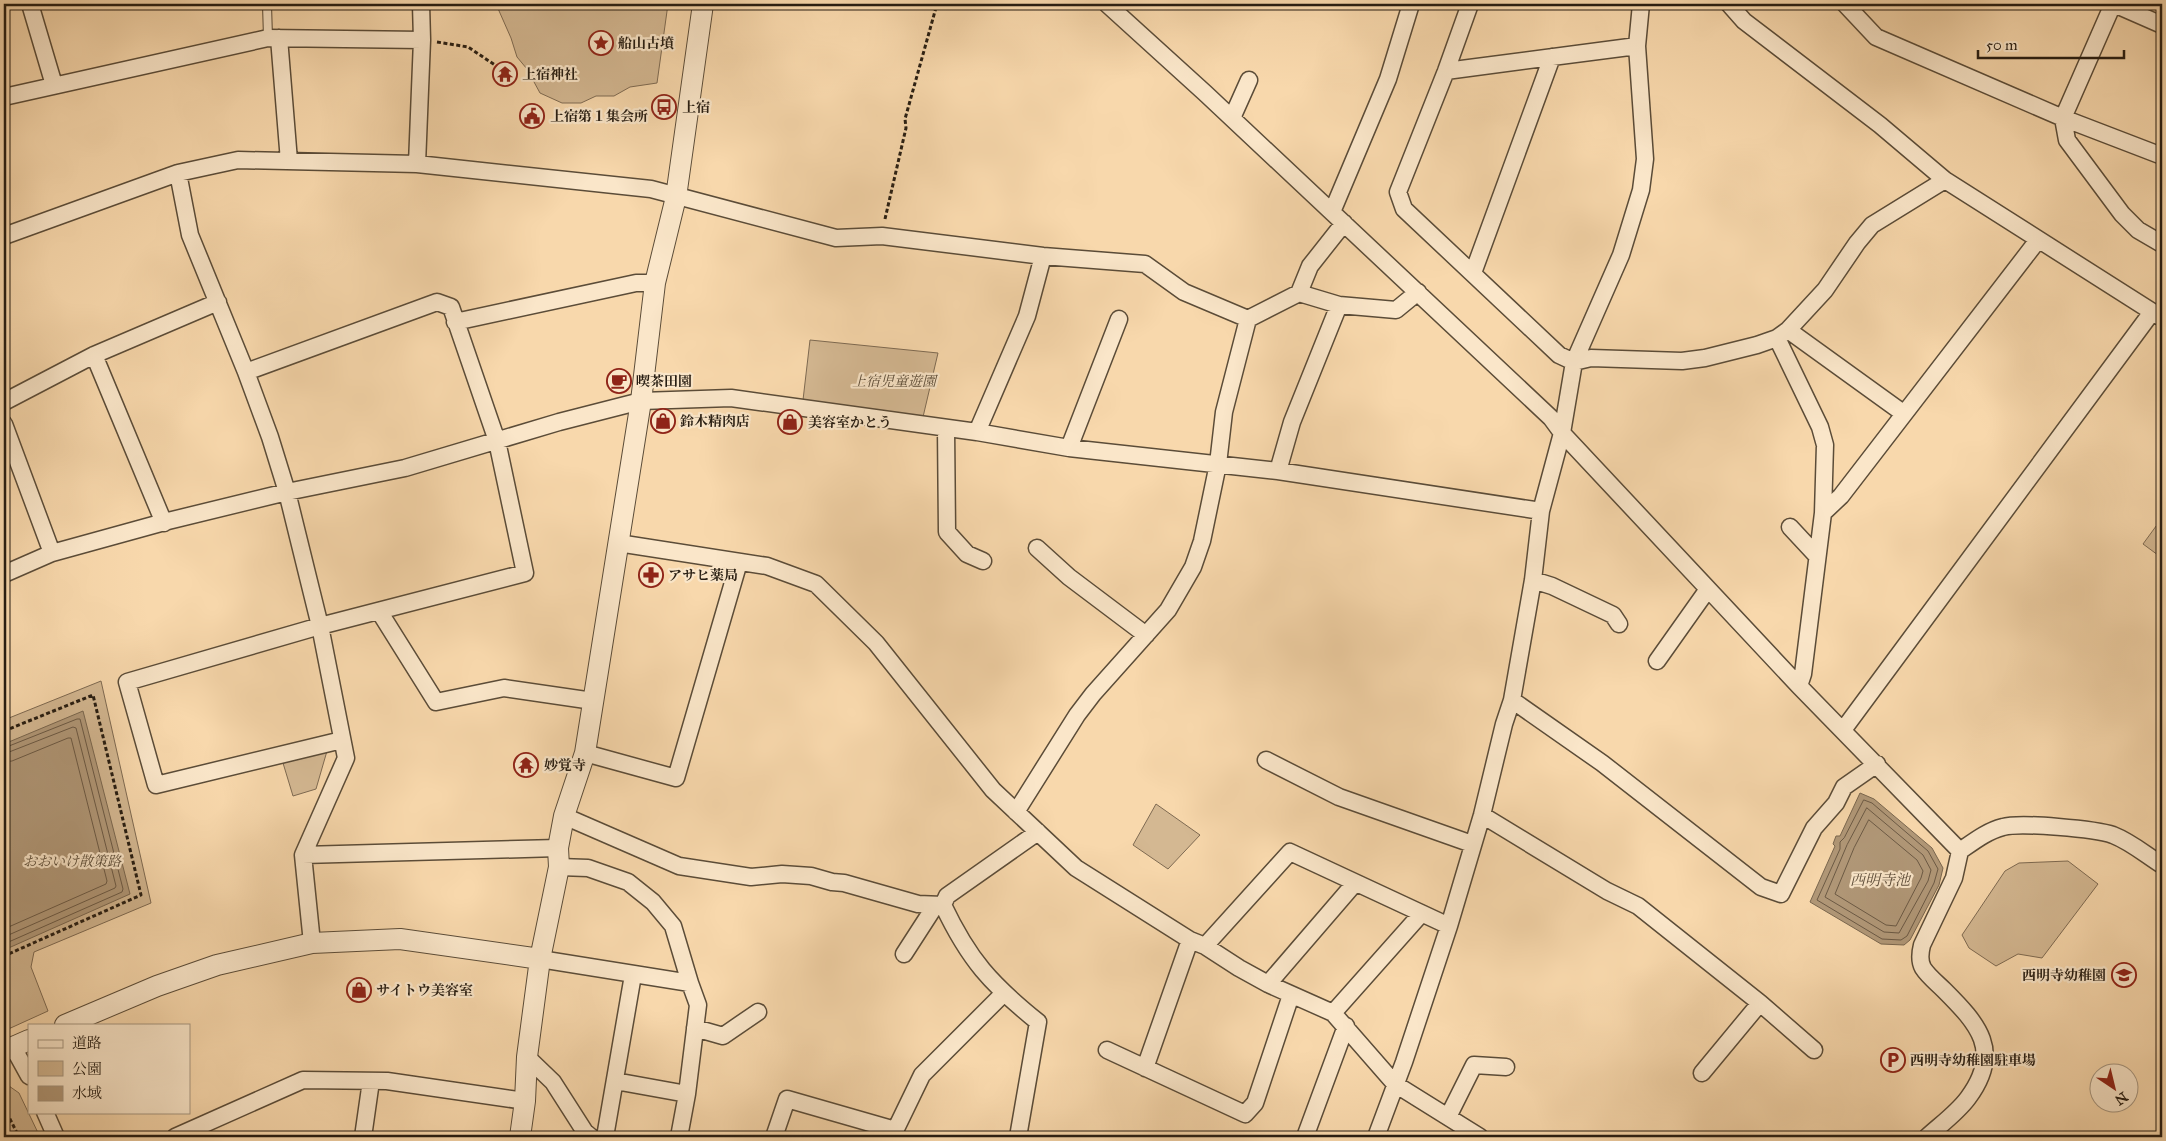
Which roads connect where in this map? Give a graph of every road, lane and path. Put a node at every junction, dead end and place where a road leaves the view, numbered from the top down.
1 (30, 4) edge
2 (267, 4) edge
3 (421, 4) edge
4 (703, 4) edge
5 (937, 4) edge
6 (1107, 4) edge
7 (1411, 4) edge
8 (1470, 4) edge
9 (1641, 4) edge
10 (1729, 4) edge
11 (1845, 4) edge
12 (2113, 4) edge
13 (2162, 24) edge
14 (274, 38) junction
15 (422, 40) junction
16 (1637, 46) junction
17 (1552, 57) junction
18 (498, 67) dead end
19 (1446, 71) junction
20 (1249, 80) dead end
21 (54, 85) junction
22 (4, 97) edge
23 (1232, 118) junction
24 (2063, 118) junction
25 (2162, 156) edge
26 (289, 161) junction
27 (417, 164) junction
28 (178, 173) junction
29 (1945, 180) junction
30 (676, 197) junction
31 (1338, 217) junction
32 (4, 236) edge
33 (882, 236) junction
34 (2038, 240) junction
35 (2162, 244) edge
36 (1043, 256) junction
37 (1473, 273) junction
38 (655, 283) junction
39 (1418, 292) junction
40 (1298, 293) junction
41 (218, 302) junction
42 (1339, 305) junction
43 (2157, 315) edge
44 (1119, 319) dead end
45 (1248, 319) junction
46 (455, 322) junction
47 (1783, 334) junction
48 (94, 354) junction
49 (1574, 362) junction
50 (246, 372) junction
51 (641, 401) junction
52 (4, 402) edge
53 (1903, 413) junction
54 (4, 424) edge
55 (946, 428) junction
56 (977, 432) junction
57 (1562, 433) junction
58 (497, 441) junction
59 (1070, 448) junction
60 (1218, 464) junction
61 (1278, 472) junction
62 (287, 492) junction
63 (1541, 511) junction
64 (1823, 513) junction
65 (164, 523) junction
66 (1790, 526) dead end
67 (618, 543) junction
68 (1037, 548) dead end
69 (52, 553) junction
70 (1817, 556) junction
71 (983, 561) dead end
72 (739, 562) junction
73 (4, 574) edge
74 (1533, 580) junction
75 (1708, 589) junction
76 (379, 611) junction
77 (1619, 624) dead end
78 (320, 626) junction
79 (1146, 635) junction
80 (1657, 661) dead end
81 (1799, 686) junction
82 (1512, 700) junction
83 (593, 701) junction
84 (1844, 730) junction
85 (4, 731) edge
86 (342, 740) junction
87 (585, 753) junction
88 (1266, 760) dead end
89 (1877, 764) junction
90 (1016, 812) junction
91 (1482, 815) junction
92 (564, 816) junction
93 (1038, 832) junction
94 (1472, 844) junction
95 (1960, 851) junction
96 (302, 855) junction
97 (559, 858) junction
98 (2162, 865) edge
99 (1354, 883) junction
100 (939, 905) junction
101 (1421, 914) junction
102 (1449, 926) junction
103 (312, 943) junction
104 (1198, 943) junction
105 (904, 954) dead end
106 (4, 956) edge
107 (540, 959) junction
108 (634, 975) junction
109 (690, 984) junction
110 (1268, 984) junction
111 (1004, 994) junction
112 (1291, 995) junction
113 (1760, 1003) junction
114 (758, 1012) dead end
115 (1333, 1013) junction
116 (67, 1024) edge
117 (1346, 1026) junction
118 (695, 1028) junction
119 (15, 1046) edge
120 (1107, 1050) dead end
121 (1814, 1050) dead end
122 (527, 1057) junction
123 (1145, 1068) junction
124 (1506, 1068) dead end
125 (1702, 1073) dead end
126 (28, 1074) edge
127 (371, 1081) junction
128 (614, 1081) junction
129 (1395, 1084) junction
130 (687, 1094) junction
131 (525, 1101) junction
132 (4, 1108) edge
133 (46, 1114) edge
134 (1448, 1117) junction
135 (894, 1134) edge
136 (19, 1137) edge
137 (56, 1137) edge
138 (175, 1137) edge
139 (363, 1137) edge
140 (520, 1137) edge
141 (591, 1137) edge
142 (605, 1137) edge
143 (679, 1137) edge
144 (774, 1137) edge
145 (1018, 1137) edge
146 (1305, 1137) edge
147 (1376, 1137) edge
148 (1480, 1137) edge
149 (1927, 1137) edge

1 - 21 street
2 - 14 lane
3 - 15 street
4 - 30 street
5 - 33 path
6 - 23 street
7 - 31 street
8 - 19 street
9 - 16 street
10 - 29 street
11 - 24 street
12 - 13 street
12 - 24 street
14 - 15 street
14 - 21 street
14 - 26 street
15 - 18 path
15 - 27 street
16 - 17 street
16 - 49 street
17 - 19 street
17 - 37 street
19 - 37 street
20 - 23 street
21 - 22 street
23 - 31 street
24 - 25 street
24 - 35 street
26 - 27 street
26 - 28 street
27 - 30 street
28 - 32 street
28 - 41 street
29 - 34 street
29 - 47 street
30 - 33 street
30 - 38 street
31 - 39 street
31 - 40 street
33 - 36 street
34 - 43 street
34 - 53 street
36 - 45 street
36 - 56 street
37 - 49 street
38 - 46 street
38 - 51 street
39 - 42 street
39 - 57 street
40 - 42 street
40 - 45 street
41 - 48 street
41 - 50 street
42 - 61 street
43 - 84 street
44 - 59 street
45 - 60 street
46 - 50 street
46 - 58 street
47 - 49 street
47 - 53 street
47 - 64 street
48 - 52 street
48 - 65 street
49 - 57 street
50 - 62 street
51 - 55 street
51 - 58 street
51 - 67 street
53 - 64 street
54 - 69 street
55 - 56 street
55 - 71 street
56 - 59 street
57 - 63 street
57 - 75 street
58 - 62 street
58 - 76 street
59 - 60 street
60 - 61 street
60 - 79 street
61 - 63 street
62 - 65 street
62 - 78 street
63 - 74 street
64 - 70 street
65 - 69 street
66 - 70 street
67 - 72 street
67 - 83 street
68 - 79 street
69 - 73 street
70 - 81 street
72 - 87 street
72 - 90 street
74 - 77 street
74 - 82 street
75 - 80 street
75 - 81 street
76 - 78 street
76 - 83 street
78 - 86 street
78 - 86 street
79 - 90 street
81 - 84 street
82 - 89 street
82 - 91 street
83 - 87 street
84 - 89 street
85 - 106 path
86 - 96 street
87 - 92 street
88 - 94 street
89 - 95 street
90 - 93 street
91 - 94 street
91 - 113 street
92 - 97 street
92 - 100 street
93 - 100 street
93 - 104 street
94 - 102 street
95 - 98 street
95 - 149 street
96 - 97 street
96 - 103 street
97 - 107 street
97 - 109 street
99 - 101 street
99 - 104 street
99 - 110 street
100 - 105 street
100 - 111 street
101 - 102 street
101 - 115 street
102 - 129 street
103 - 107 street
103 - 116 street
104 - 110 street
104 - 123 street
107 - 108 street
107 - 122 street
108 - 109 street
108 - 128 street
109 - 118 street
110 - 112 street
111 - 135 street
111 - 145 street
112 - 115 street
112 - 123 street
113 - 121 street
113 - 125 street
114 - 118 street
115 - 117 street
117 - 129 street
117 - 146 street
118 - 130 street
119 - 126 street
120 - 123 street
122 - 131 street
122 - 141 street
124 - 134 street
127 - 131 street
127 - 138 street
127 - 139 street
128 - 130 street
128 - 142 street
129 - 134 street
129 - 147 street
130 - 143 street
131 - 140 street
132 - 136 path
133 - 137 street
134 - 148 street
135 - 144 street

